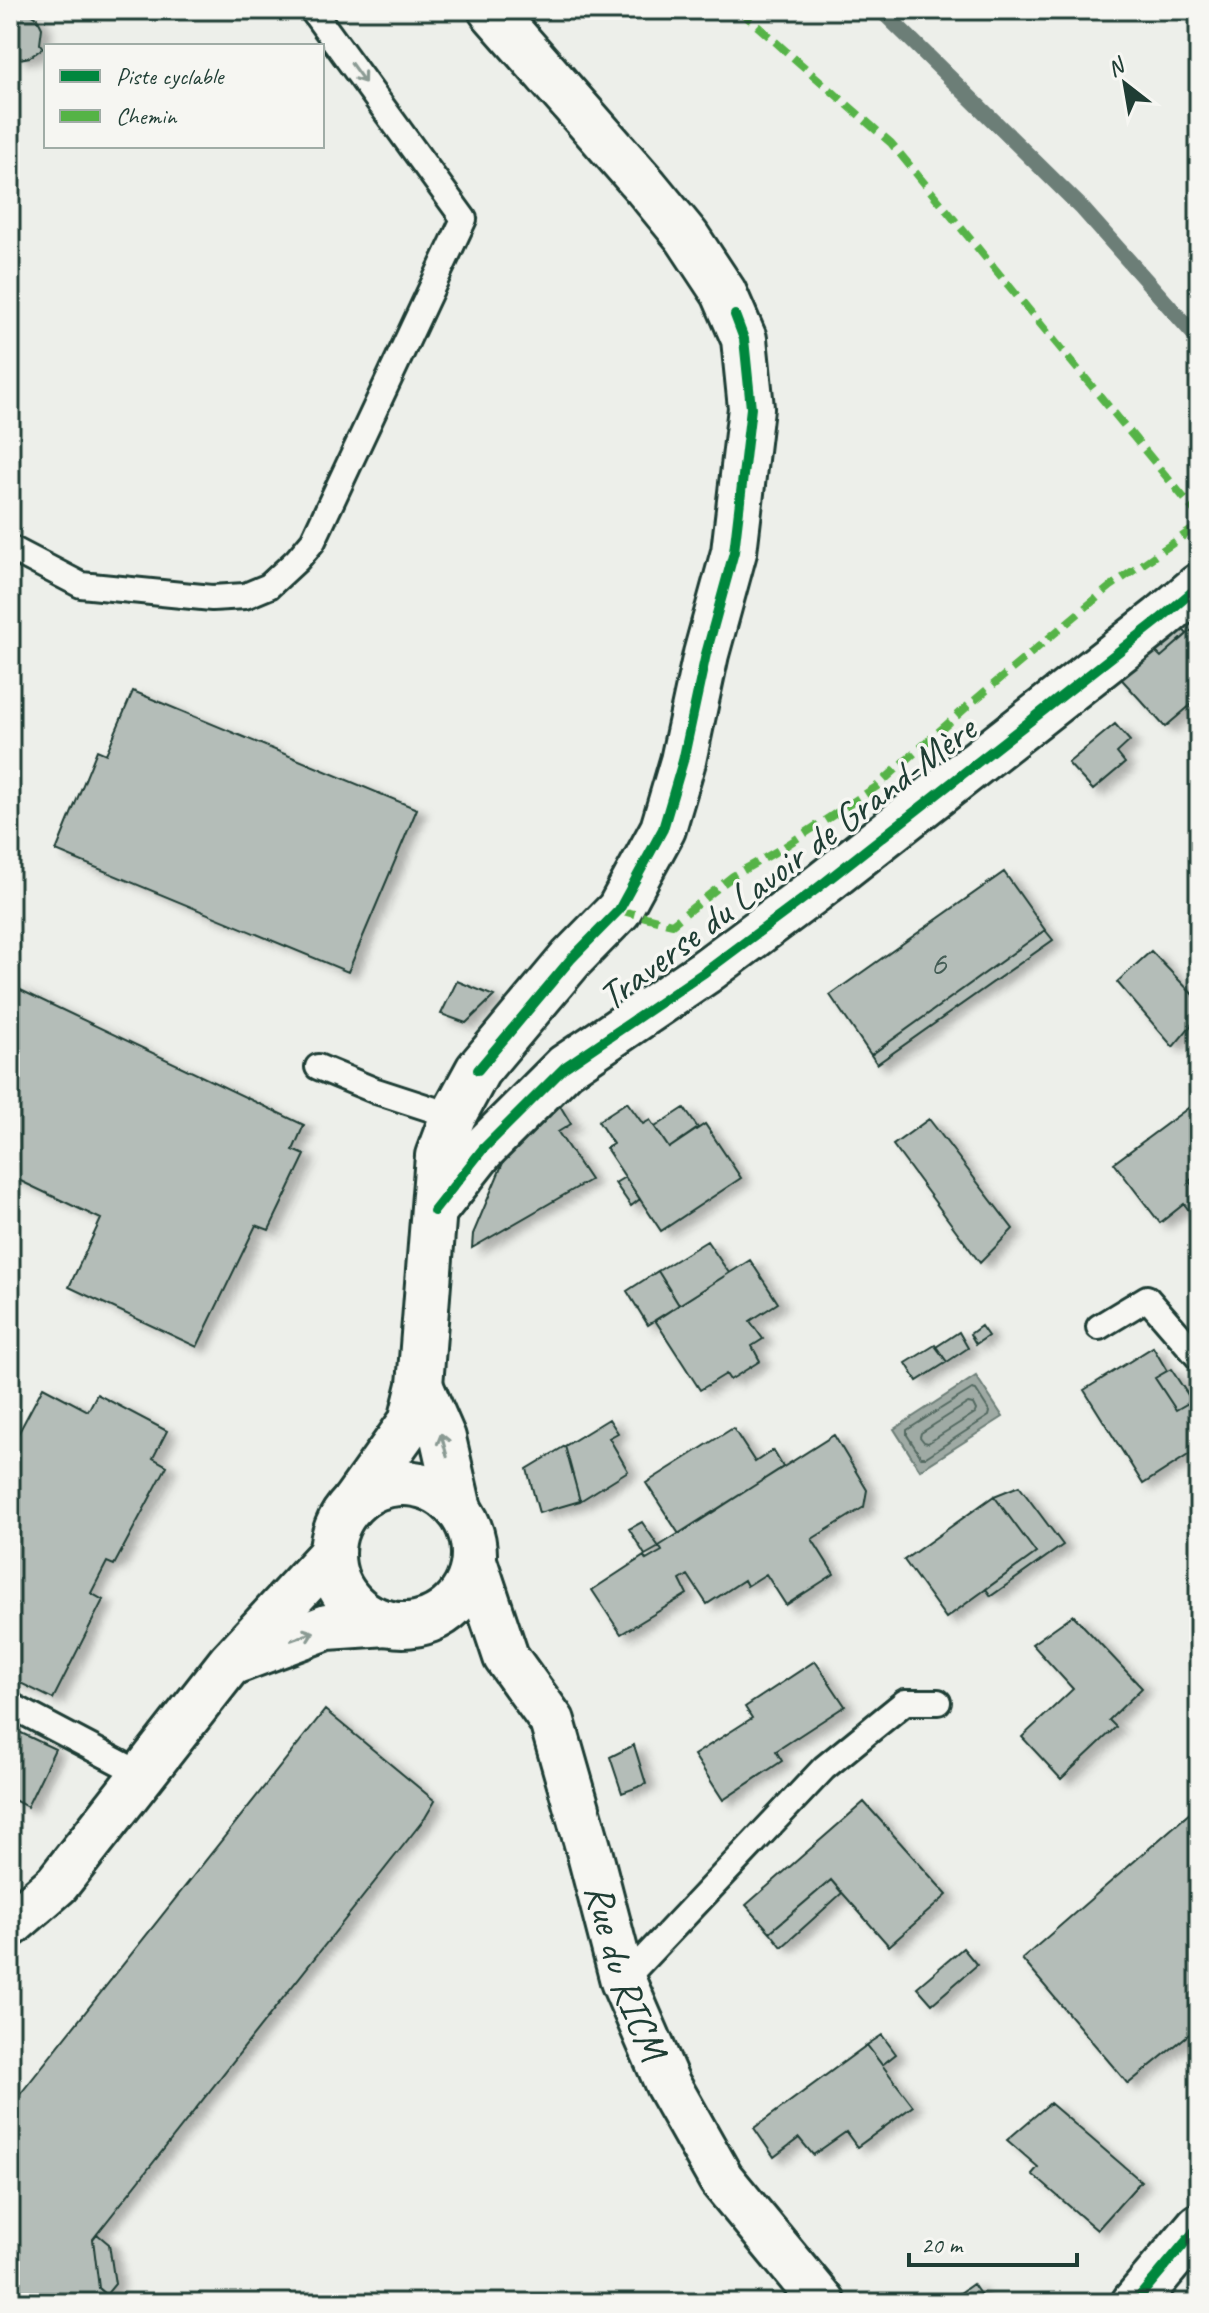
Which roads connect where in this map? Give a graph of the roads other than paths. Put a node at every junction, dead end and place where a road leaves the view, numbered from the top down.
1 (312, 10) edge
2 (491, 10) edge
3 (10, 548) edge
4 (1199, 586) edge
5 (318, 1067) dead end
6 (453, 1116) junction
7 (434, 1211) junction
8 (1099, 1327) dead end
9 (1199, 1358) edge
10 (420, 1385) junction
11 (354, 1502) junction
12 (459, 1509) junction
13 (332, 1553) junction
14 (474, 1561) junction
15 (402, 1624) junction
16 (506, 1657) junction
17 (230, 1663) junction
18 (938, 1702) dead end
19 (10, 1705) edge
20 (143, 1775) junction
21 (10, 1925) edge
22 (623, 1981) junction
23 (1199, 2226) edge
24 (823, 2303) edge
25 (1134, 2303) edge

1 -> 3 lane
2 - 6 main road
4 - 7 main road, Traverse du Lavoir de Grand-Mère
5 - 6 lane
6 - 7 main road
7 - 10 main road
8 - 9 lane
10 - 11 main road
12 -> 10 main road
11 - 12 main road
11 - 13 main road
12 - 14 main road
13 - 15 main road
13 - 17 main road
14 - 15 main road
14 - 16 main road, Rue du RICM
15 - 16 main road
17 -> 15 main road
16 - 22 main road, Rue du RICM
17 - 20 main road
18 - 22 lane
19 - 20 lane
20 - 21 main road
22 - 24 main road, Rue du RICM
23 - 25 main road

